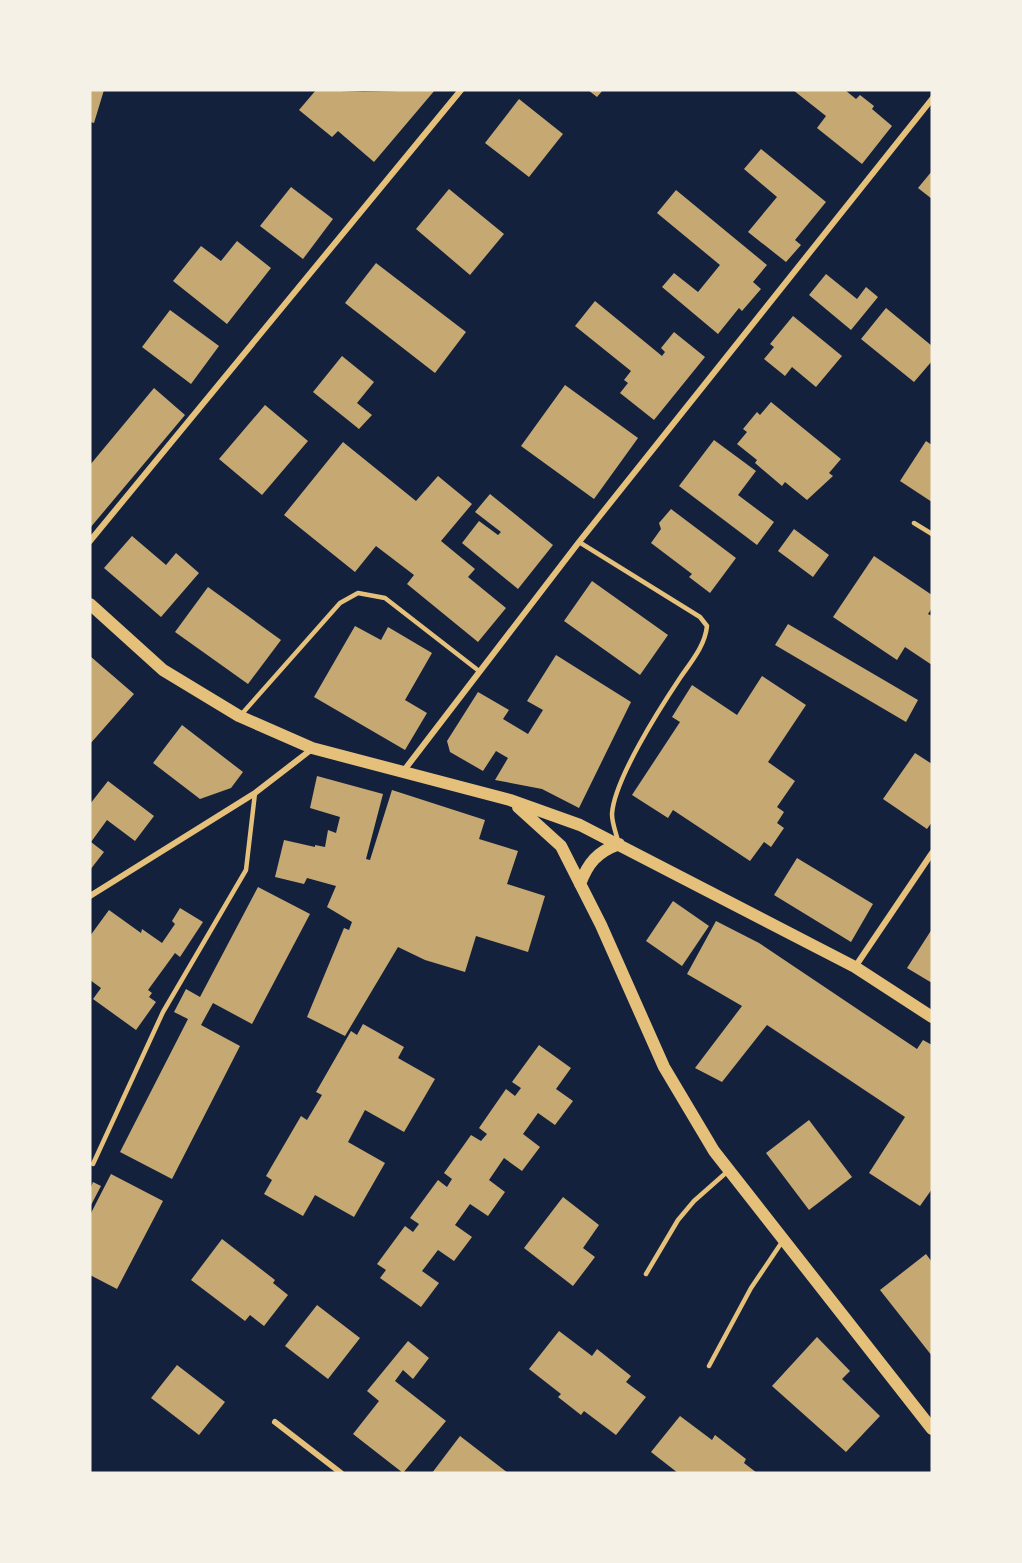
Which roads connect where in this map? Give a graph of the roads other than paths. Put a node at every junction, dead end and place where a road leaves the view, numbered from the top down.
1 (461, 90) edge
2 (932, 99) edge
3 (914, 523) dead end
4 (932, 534) edge
5 (90, 541) edge
6 (579, 543) junction
7 (90, 604) edge
8 (479, 671) junction
9 (239, 716) junction
10 (312, 748) junction
11 (402, 774) junction
12 (255, 793) junction
13 (510, 800) junction
14 (619, 844) junction
15 (932, 853) edge
16 (580, 885) junction
17 (90, 896) edge
18 (855, 967) junction
19 (932, 1017) edge
20 (93, 1164) dead end
21 (729, 1170) junction
22 (783, 1240) junction
23 (646, 1274) dead end
24 (710, 1366) dead end
25 (275, 1422) dead end
26 (932, 1429) edge
27 (342, 1473) edge

1 - 5 street
2 - 6 street
3 - 4 lane
6 - 8 street
6 - 14 lane
7 - 9 main road
8 - 9 lane
8 - 11 street
9 - 10 main road
10 - 11 main road
10 - 12 street
11 - 13 main road
12 - 17 street
12 - 20 lane
13 - 14 main road
13 - 16 main road
14 - 16 main road
14 - 18 main road
15 - 18 street
16 - 21 main road
18 - 19 main road
21 - 22 main road
21 - 23 lane
22 - 24 lane
22 - 26 main road
25 - 27 street

